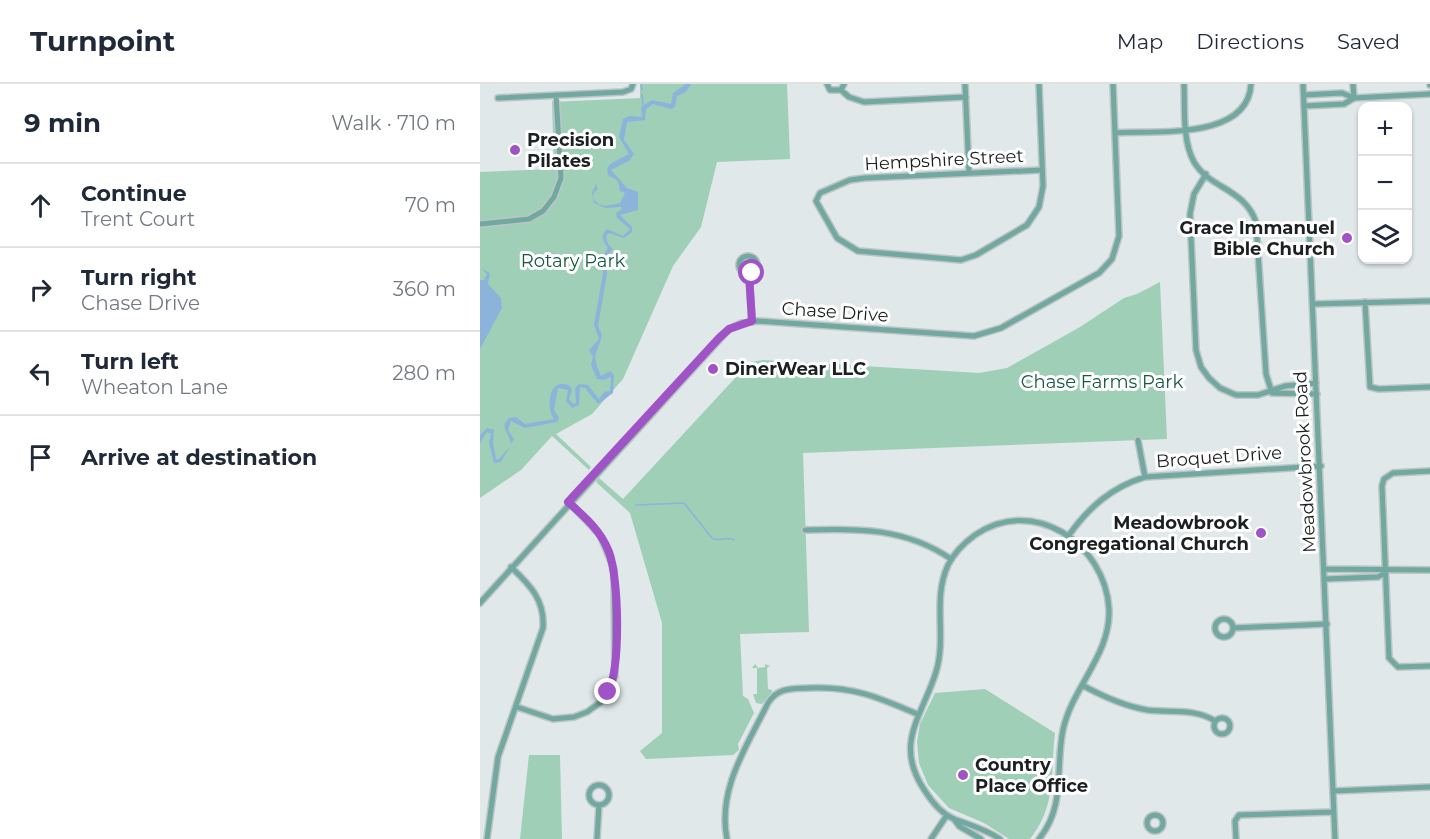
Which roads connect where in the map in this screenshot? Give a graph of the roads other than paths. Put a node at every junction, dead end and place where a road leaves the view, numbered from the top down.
1 (633, 84) edge
2 (827, 84) edge
3 (965, 84) edge
4 (1038, 84) edge
5 (1113, 84) edge
6 (1184, 84) edge
7 (1251, 84) edge
8 (1303, 84) edge
9 (1353, 84) edge
10 (843, 87) edge
11 (1430, 94) edge
12 (556, 95) junction
13 (1304, 95) junction
14 (966, 97) junction
15 (498, 98) dead end
16 (1354, 98) junction
17 (1304, 106) junction
18 (1186, 129) junction
19 (1115, 133) junction
20 (1042, 170) junction
21 (969, 173) junction
22 (1206, 174) junction
23 (480, 224) edge
24 (749, 274) dead end
25 (1430, 300) edge
26 (1365, 302) junction
27 (1312, 304) junction
28 (752, 321) junction
29 (1316, 383) junction
30 (1430, 387) edge
31 (1272, 393) junction
32 (1317, 394) junction
33 (1138, 440) dead end
34 (1321, 466) junction
35 (1430, 471) edge
36 (1145, 477) junction
37 (568, 502) junction
38 (805, 530) dead end
39 (1069, 535) junction
40 (951, 559) junction
41 (511, 567) junction
42 (1325, 569) junction
43 (1430, 570) edge
44 (1386, 572) junction
45 (1325, 579) junction
46 (480, 603) edge
47 (1327, 624) junction
48 (1233, 628) dead end
49 (1430, 666) edge
50 (1082, 684) junction
51 (517, 706) junction
52 (917, 714) junction
53 (1215, 721) dead end
54 (1430, 788) edge
55 (1333, 791) junction
56 (599, 805) dead end
57 (1334, 812) junction
58 (947, 814) junction
59 (954, 819) junction
60 (1156, 832) dead end
61 (487, 839) edge
62 (597, 839) edge
63 (727, 839) edge
64 (931, 839) edge
65 (981, 839) edge
66 (1000, 839) edge
67 (1039, 839) edge
68 (1156, 839) edge
69 (1236, 839) edge
70 (1335, 839) edge

1 - 12 street
2 - 10 street
3 - 14 street
4 - 20 street
5 - 19 street, Chase Drive
6 - 18 street
7 - 18 street
8 - 13 street, Meadowbrook Road
9 - 16 street
10 - 14 street
11 - 16 street
12 - 15 street
12 - 23 street
13 - 16 street
13 - 17 street, Meadowbrook Road
14 - 21 street
16 - 17 street
17 - 27 street, Meadowbrook Road
18 - 19 street
18 - 22 street
19 - 28 street, Chase Drive
20 - 21 street, Hempshire Street
20 - 21 street, Hempshire Street
22 - 31 street
22 - 31 street
24 - 28 street
25 - 26 street
26 - 27 street
26 - 30 street
27 - 29 street, Meadowbrook Road
28 - 37 street, Chase Drive
29 - 31 street
29 - 32 street, Meadowbrook Road
31 - 32 street
32 - 34 street, Meadowbrook Road
33 - 36 street
34 - 36 street, Broquet Drive
34 - 42 street, Meadowbrook Road
35 - 44 street
36 - 39 street, Broquet Drive
37 - 41 street, Chase Drive
37 - 51 street
38 - 40 street
39 - 40 street
39 - 50 street
40 - 52 street
41 - 46 street, Chase Drive
41 - 51 street
42 - 44 street
42 - 45 street, Meadowbrook Road
43 - 44 street
44 - 45 street
44 - 49 street
45 - 47 street, Meadowbrook Road
47 - 48 street
47 - 55 street, Meadowbrook Road
50 - 53 street
50 - 67 street
51 - 61 street
52 - 58 street
52 - 63 street
54 - 55 street
55 - 57 street, Meadowbrook Road
56 - 62 street
57 - 69 street
57 - 70 street, Meadowbrook Road
58 - 59 street
58 - 64 street
59 - 65 street
59 - 66 street
60 - 68 street

